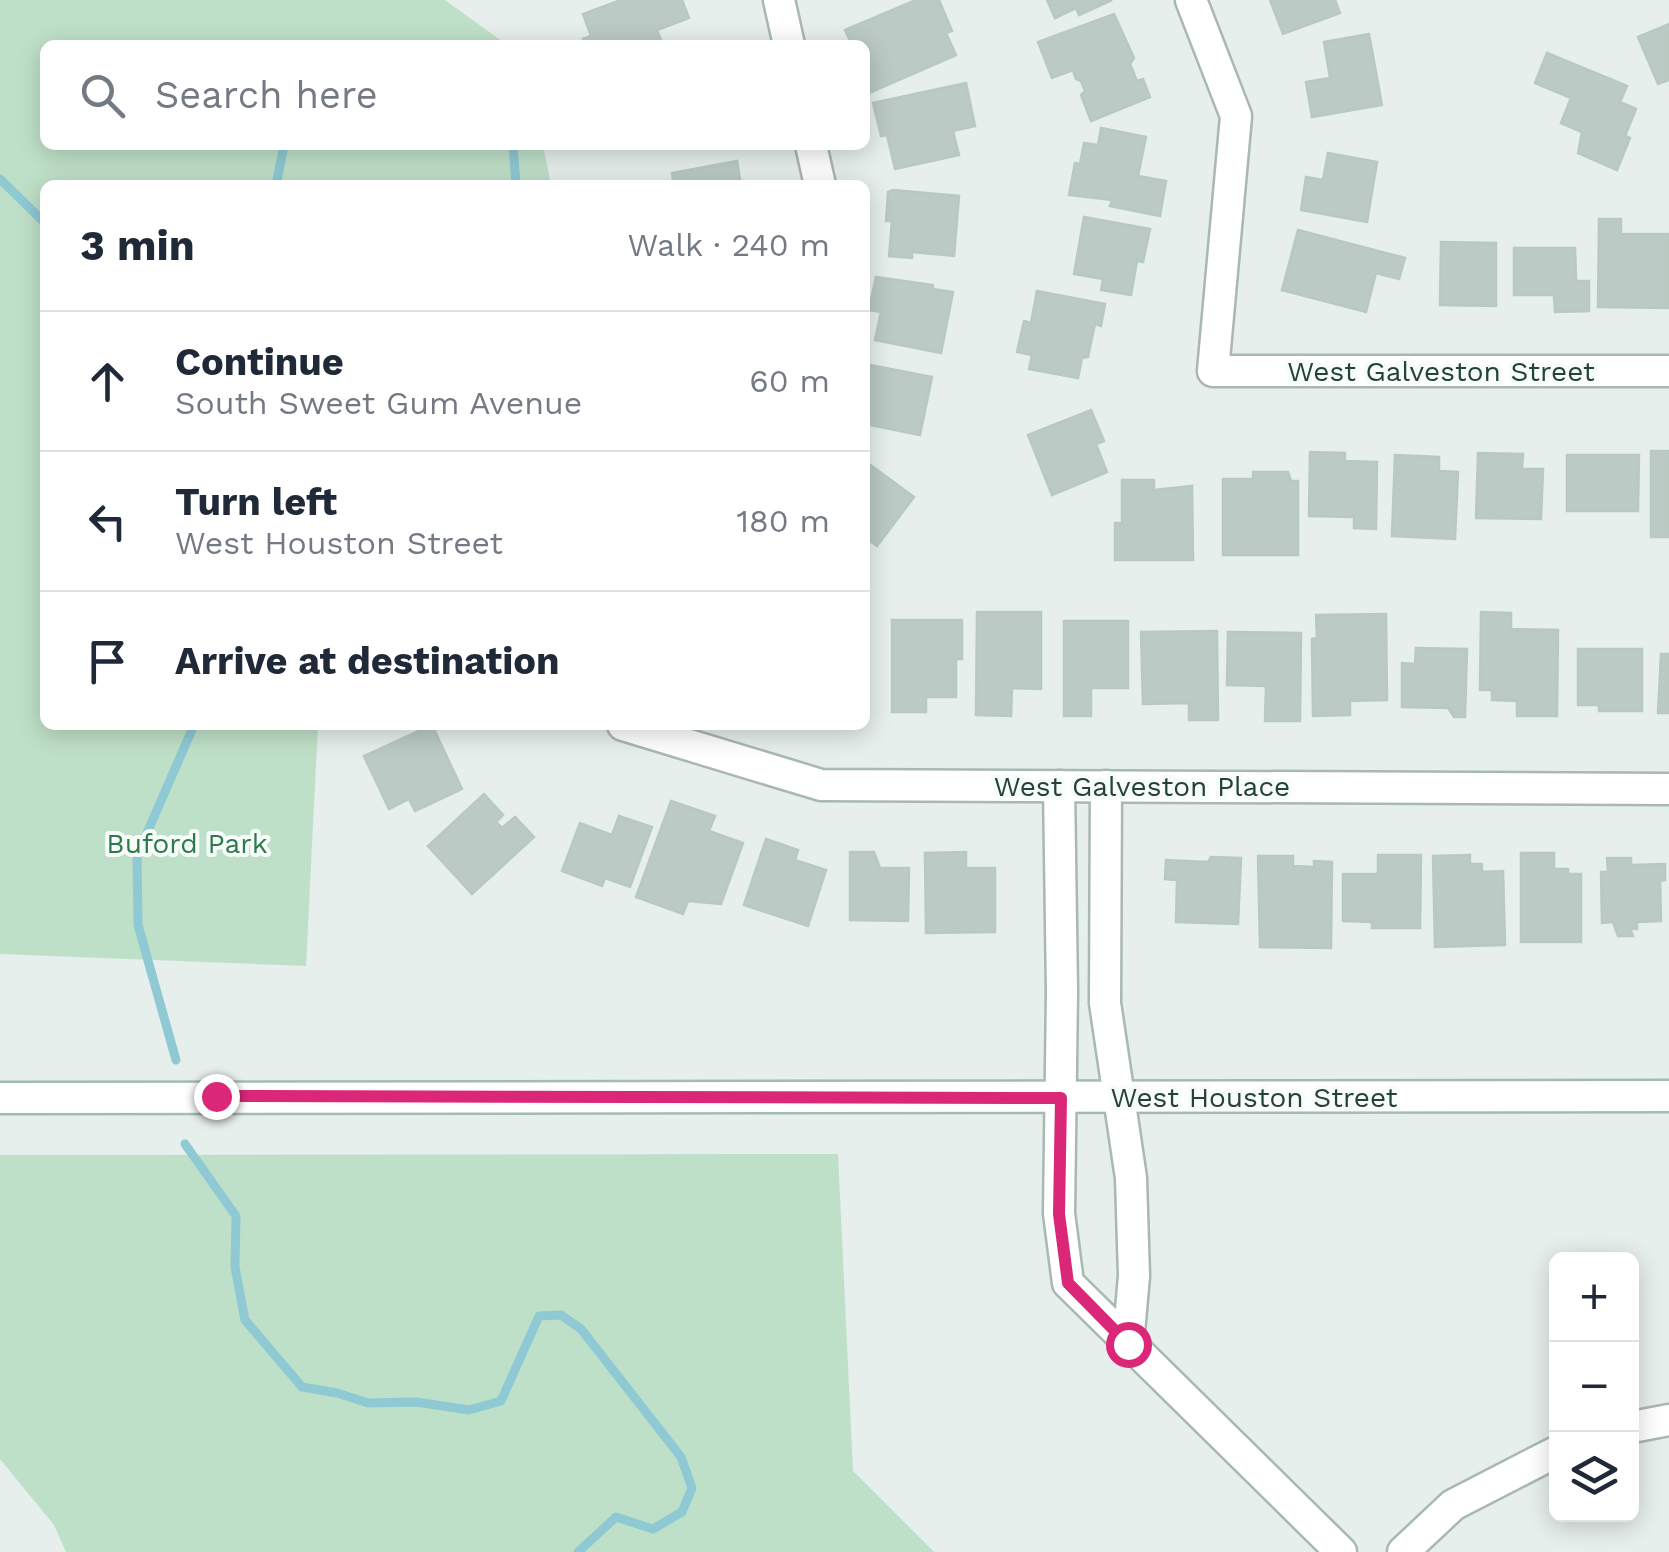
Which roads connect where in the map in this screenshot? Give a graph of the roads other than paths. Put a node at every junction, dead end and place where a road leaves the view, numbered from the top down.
1 (778, 0) edge
2 (1191, 0) edge
3 (788, 40) edge
4 (812, 150) edge
5 (819, 180) edge
6 (1669, 371) edge
7 (640, 730) edge
8 (1059, 786) junction
9 (1106, 786) junction
10 (1669, 789) edge
11 (1669, 1096) edge
12 (1118, 1097) junction
13 (0, 1098) edge
14 (1061, 1098) junction
15 (1128, 1344) junction
16 (1669, 1420) edge
17 (1639, 1426) edge
18 (1549, 1456) edge
19 (1341, 1552) edge
20 (1403, 1552) edge

1 - 3 street
2 - 6 street, West Galveston Street
4 - 5 street
7 - 8 street, West Galveston Place
8 - 9 street, West Galveston Place
8 - 14 street
9 - 10 street, West Galveston Place
9 - 12 street
11 - 12 street, West Houston Street
12 - 14 street, West Houston Street
12 - 15 street
13 - 14 street, West Houston Street
14 - 15 street
15 - 19 street
16 - 17 street
18 - 20 street

